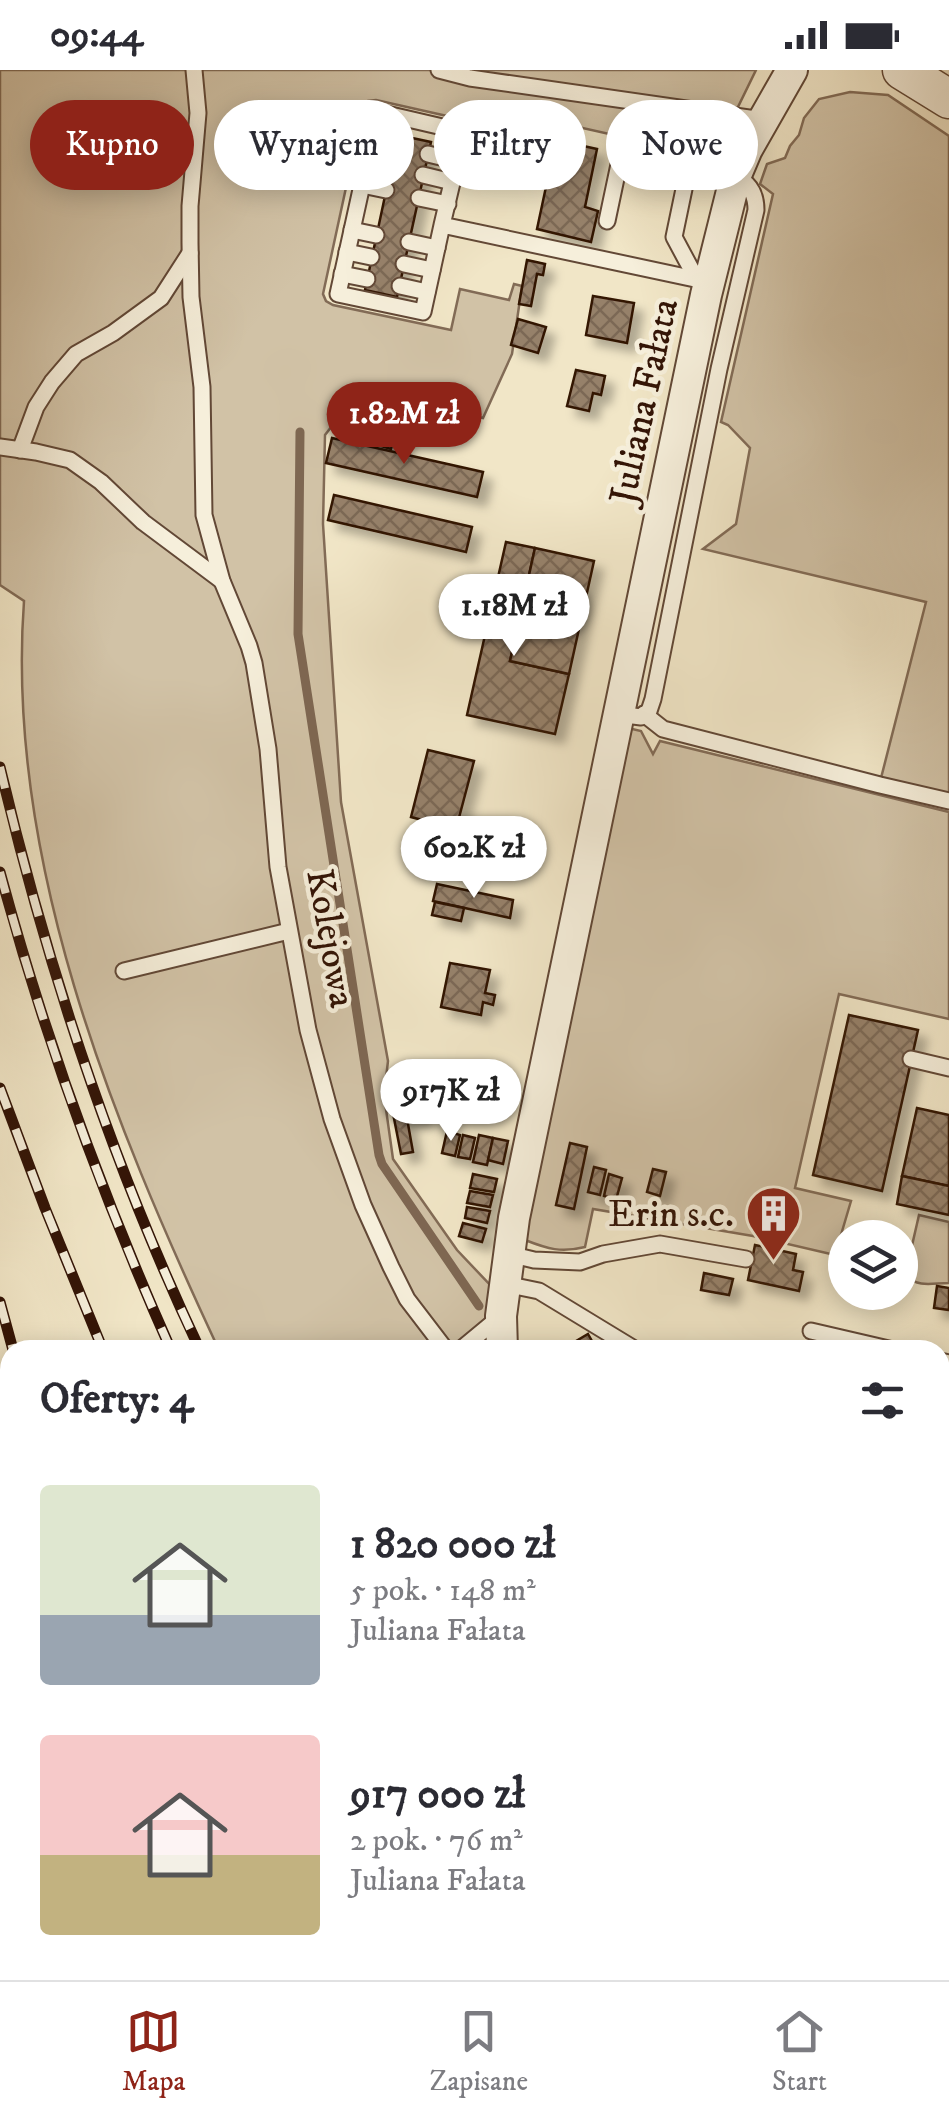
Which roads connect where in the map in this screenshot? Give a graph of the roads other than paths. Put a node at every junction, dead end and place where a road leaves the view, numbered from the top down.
1 (194, 70) edge
2 (439, 70) edge
3 (792, 70) edge
4 (902, 70) edge
5 (949, 99) edge
6 (764, 120) junction
7 (758, 130) edge
8 (428, 154) dead end
9 (434, 155) edge
10 (424, 175) dead end
11 (434, 178) edge
12 (361, 190) edge
13 (451, 190) edge
14 (614, 190) edge
15 (684, 190) edge
16 (732, 190) edge
17 (752, 190) edge
18 (419, 198) dead end
19 (448, 204) junction
20 (607, 221) dead end
21 (442, 226) junction
22 (352, 230) junction
23 (376, 235) dead end
24 (409, 242) dead end
25 (437, 248) junction
26 (347, 252) junction
27 (190, 253) junction
28 (372, 258) dead end
29 (404, 264) dead end
30 (432, 270) junction
31 (342, 274) junction
32 (367, 280) dead end
33 (703, 281) junction
34 (400, 286) dead end
35 (428, 292) junction
36 (695, 417) junction
37 (0, 447) edge
38 (20, 450) junction
39 (222, 581) junction
40 (631, 714) junction
41 (949, 800) edge
42 (289, 931) junction
43 (124, 971) dead end
44 (911, 1060) dead end
45 (949, 1068) edge
46 (509, 1254) junction
47 (746, 1259) dead end
48 (505, 1284) junction
49 (501, 1316) junction
50 (810, 1331) dead end
51 (438, 1340) edge
52 (472, 1340) edge
53 (502, 1340) edge
54 (619, 1340) edge
55 (849, 1340) edge

1 - 27 lane, Kolejowa
2 - 6 lane
3 - 6 street, Juliana Fałata
4 - 5 street
6 - 7 street, Juliana Fałata
8 - 9 lane
10 - 11 lane
12 - 22 lane
13 - 19 lane
14 - 20 lane
15 - 33 lane
16 - 33 street, Juliana Fałata
17 - 36 lane
18 - 19 lane
19 - 21 lane
21 - 25 lane
21 - 33 lane
22 - 23 lane
22 - 26 lane
24 - 25 lane
25 - 30 lane
26 - 28 lane
26 - 31 lane
27 - 38 lane
27 - 39 lane, Kolejowa
29 - 30 lane
30 - 35 lane
31 - 32 lane
31 - 35 lane
33 - 36 street, Juliana Fałata
34 - 35 lane
36 - 40 street, Juliana Fałata
36 - 40 lane
37 - 38 lane
38 - 39 lane
39 - 42 lane, Kolejowa
40 - 41 lane
40 - 46 street, Juliana Fałata
42 - 43 lane
42 - 51 lane, Kolejowa
44 - 45 lane
46 - 47 lane
46 - 48 street, Juliana Fałata
48 - 49 street, Juliana Fałata
48 - 54 lane
49 - 52 lane
49 - 53 street, Juliana Fałata
50 - 55 lane

